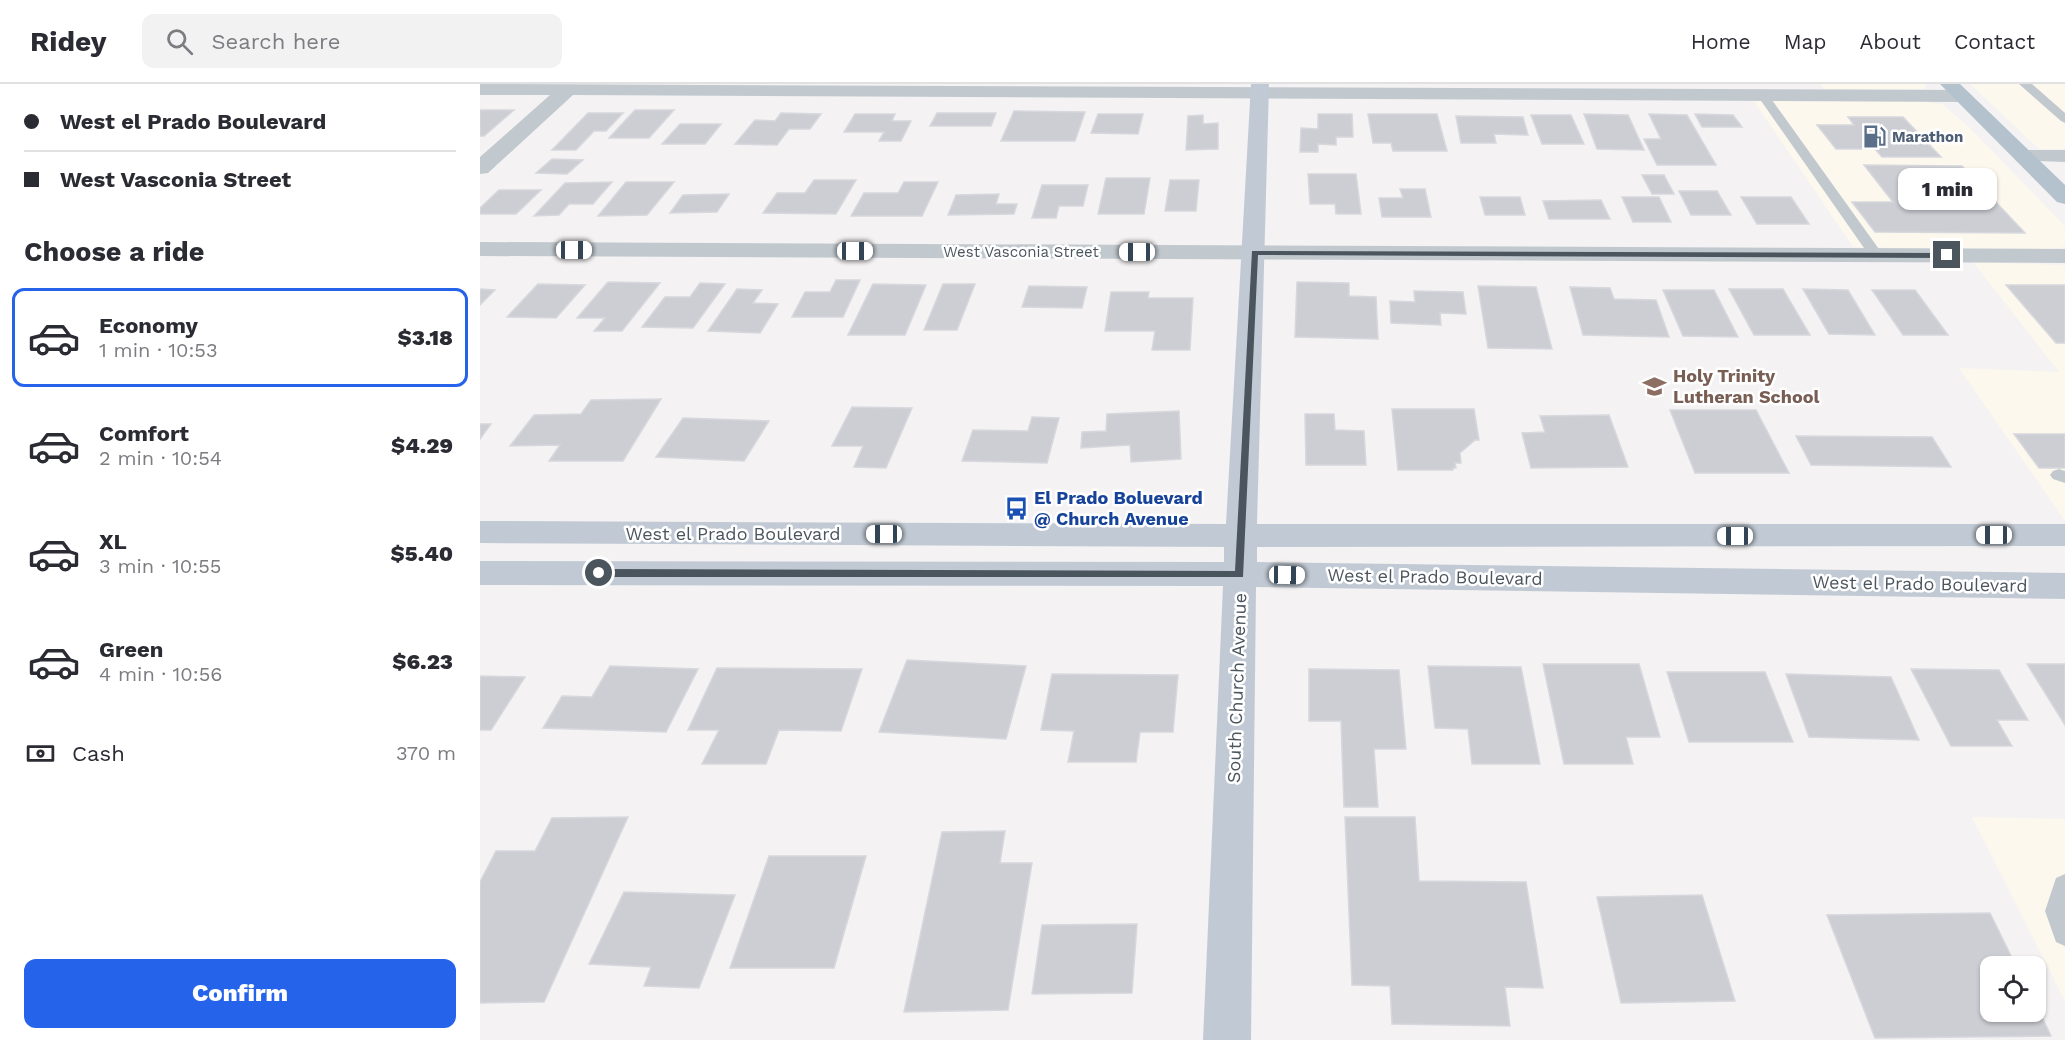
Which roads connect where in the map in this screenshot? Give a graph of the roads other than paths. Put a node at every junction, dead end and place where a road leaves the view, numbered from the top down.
1 (2025, 84) edge
2 (571, 87) edge
3 (1260, 88) edge
4 (480, 89) edge
5 (1955, 90) edge
6 (1763, 95) junction
7 (2065, 119) edge
8 (2023, 156) junction
9 (2065, 156) edge
10 (480, 168) edge
11 (2065, 197) edge
12 (480, 249) edge
13 (1254, 253) junction
14 (1876, 255) junction
15 (2065, 256) edge
16 (480, 532) edge
17 (2065, 535) edge
18 (1240, 555) junction
19 (480, 573) edge
20 (2065, 586) edge
21 (2065, 886) edge
22 (2065, 933) edge
23 (1227, 1040) edge

1 - 7 lane
2 - 3 street
2 - 4 street
2 - 10 street
3 - 6 street
3 - 13 street, South Church Avenue
5 - 6 street
5 - 8 main road
6 - 14 lane
8 - 9 street
8 - 11 main road
12 - 13 street, West Vasconia Street
13 - 14 street, West Vasconia Street
13 - 18 street, South Church Avenue
14 - 15 street, West Vasconia Street
16 - 18 street, West el Prado Boulevard
17 - 18 street, West el Prado Boulevard
18 - 19 street, West el Prado Boulevard
18 - 20 street, West el Prado Boulevard
18 - 23 street, South Church Avenue
21 - 22 lane

